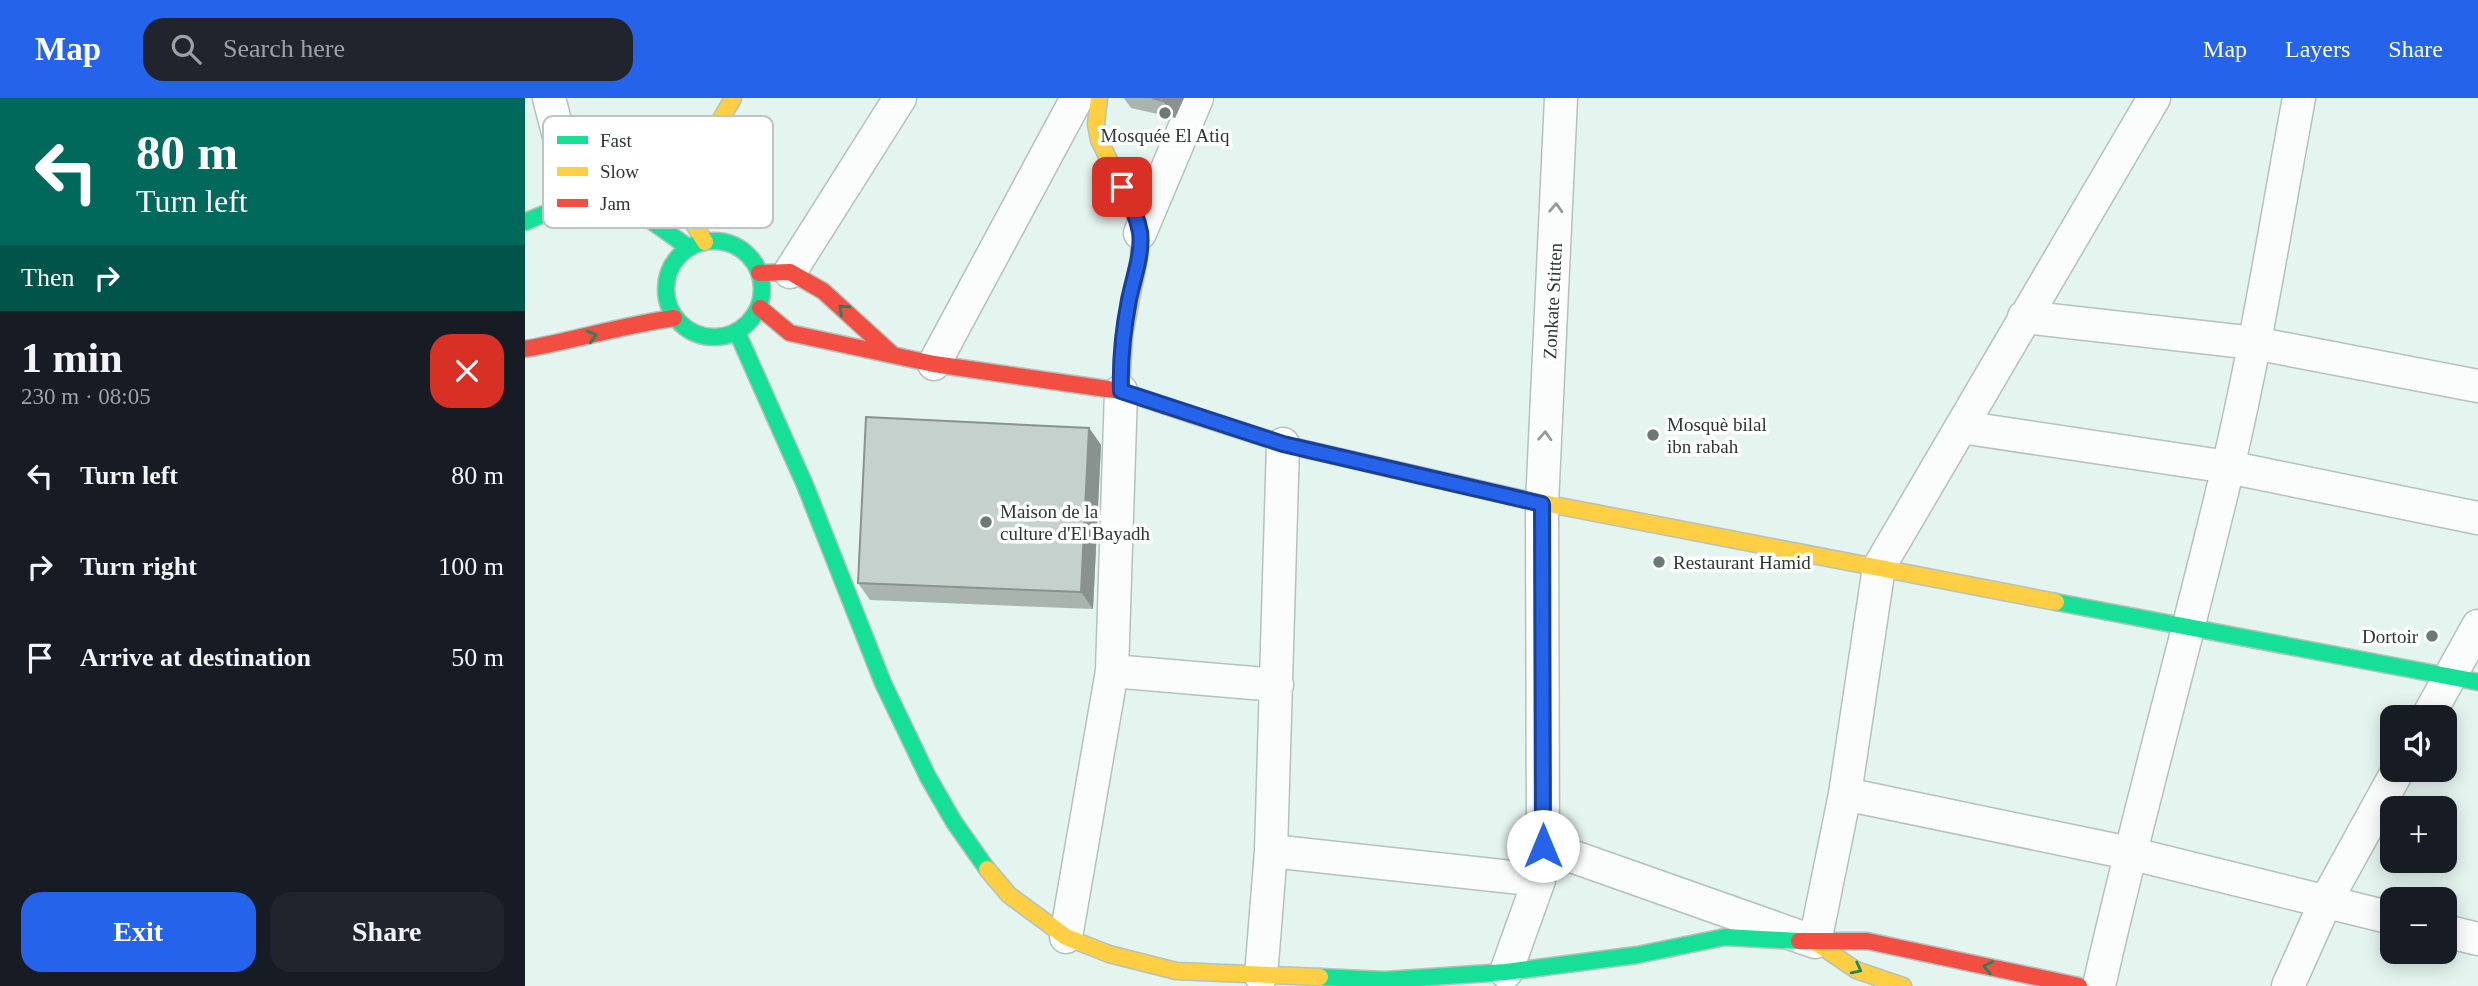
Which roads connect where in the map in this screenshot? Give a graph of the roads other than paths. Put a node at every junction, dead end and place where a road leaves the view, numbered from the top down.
1 (549, 98) edge
2 (733, 98) edge
3 (900, 98) edge
4 (1077, 98) edge
5 (1099, 98) edge
6 (1196, 98) edge
7 (1561, 98) edge
8 (2154, 98) edge
9 (2299, 98) edge
10 (554, 116) edge
11 (723, 116) edge
12 (543, 215) edge
13 (525, 222) edge
14 (660, 228) edge
15 (697, 228) edge
16 (1140, 233) junction
17 (705, 242) junction
18 (689, 248) junction
19 (775, 272) junction
20 (760, 308) junction
21 (2024, 317) junction
22 (674, 318) junction
23 (737, 332) junction
24 (2255, 343) junction
25 (525, 349) edge
26 (894, 355) junction
27 (934, 364) junction
28 (2478, 386) edge
29 (1121, 391) junction
30 (1961, 427) junction
31 (1283, 444) junction
32 (2228, 467) junction
33 (1542, 504) junction
34 (2478, 518) edge
35 (1879, 567) junction
36 (2187, 626) junction
37 (2478, 626) edge
38 (1112, 671) junction
39 (2464, 680) edge
40 (1277, 685) junction
41 (2440, 705) edge
42 (2391, 782) edge
43 (1845, 794) junction
44 (1543, 846) junction
45 (1271, 851) junction
46 (2129, 853) junction
47 (1539, 880) junction
48 (2326, 901) junction
49 (2380, 915) edge
50 (2457, 934) edge
51 (1066, 937) junction
52 (2478, 939) edge
53 (1815, 942) junction
54 (1506, 972) junction
55 (1261, 976) junction
56 (1903, 986) edge
57 (2079, 986) edge
58 (2099, 986) edge
59 (2288, 986) edge

1 - 10 street
2 - 11 main road
3 - 19 street
4 - 27 street
5 - 16 main road
6 - 16 street
33 -> 7 street, Zonkate Stitten
8 - 21 street
9 - 24 street
12 - 13 main road
14 - 18 main road
15 - 17 main road
16 - 29 main road
17 - 18 main road
17 - 19 main road
18 - 22 main road
19 - 20 main road
26 -> 19 main road
20 - 23 main road
20 - 26 main road
21 - 24 street
21 - 30 street
22 - 23 main road
25 -> 22 main road
23 - 51 main road
24 - 28 street
24 - 32 street
26 - 27 main road
27 - 29 main road
29 - 31 main road
29 - 38 street
30 - 32 street
30 - 35 street
31 - 33 main road
31 - 40 street
32 - 34 street
32 - 36 street
33 - 35 main road
33 - 44 street, Zonkate Stitten
35 - 36 main road
35 - 43 street
36 - 39 main road
36 - 46 street
37 - 39 street
38 - 40 street
38 - 51 street
39 - 41 street
40 - 45 street
42 - 48 street
43 - 46 street
43 - 53 street
44 - 47 street, Zonkate Stitten
44 - 53 street
45 - 47 street
45 - 55 street
46 - 48 street
46 - 58 street
47 - 54 street, Zonkate Stitten
48 - 49 street
48 - 59 street
50 - 52 street
51 - 55 main road
53 - 54 main road
53 -> 56 main road
57 -> 53 main road
54 - 55 main road

